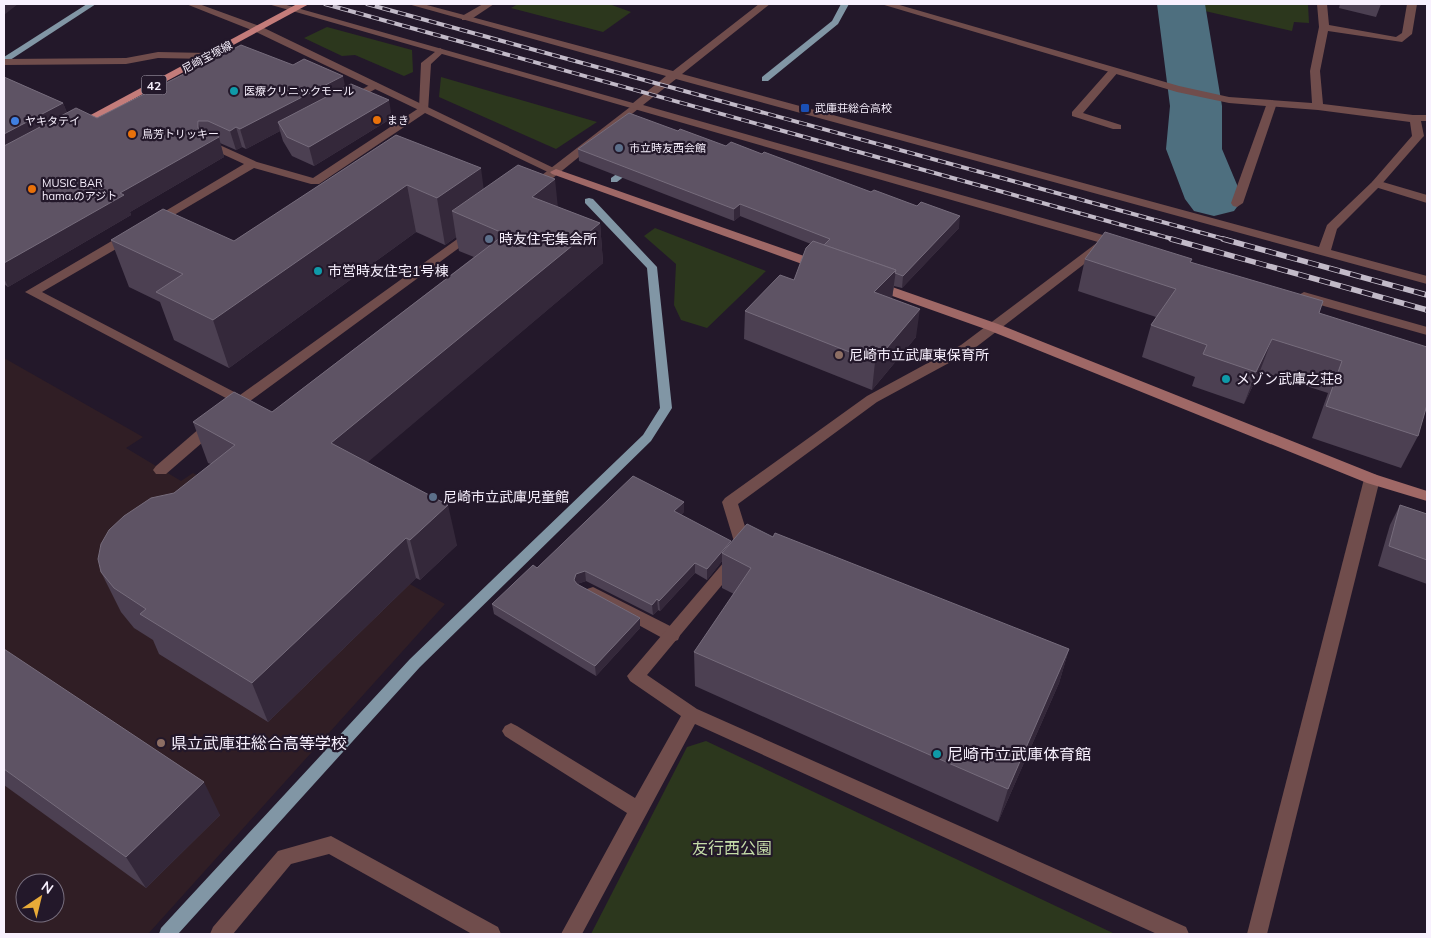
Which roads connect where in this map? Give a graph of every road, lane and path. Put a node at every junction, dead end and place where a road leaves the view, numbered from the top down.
1 (191, 4) edge
2 (273, 4) edge
3 (413, 4) edge
4 (489, 4) edge
5 (763, 4) edge
6 (886, 4) edge
7 (1322, 4) edge
8 (1412, 4) edge
9 (299, 7) edge
10 (466, 18) junction
11 (1324, 27) junction
12 (258, 30) junction
13 (440, 51) junction
14 (208, 56) junction
15 (8, 62) edge
16 (1114, 71) junction
17 (672, 75) junction
18 (375, 86) junction
19 (340, 104) edge
20 (1272, 104) junction
21 (634, 107) junction
22 (1318, 107) junction
23 (424, 109) junction
24 (1427, 118) edge
25 (1415, 119) junction
26 (1117, 127) dead end
27 (72, 129) edge
28 (209, 144) edge
29 (253, 164) junction
30 (556, 172) junction
31 (1376, 184) junction
32 (520, 198) edge
33 (1427, 198) edge
34 (1237, 203) dead end
35 (488, 221) edge
36 (1108, 240) junction
37 (1126, 246) edge
38 (1324, 252) junction
39 (835, 271) edge
40 (1427, 280) edge
41 (863, 281) edge
42 (1296, 294) edge
43 (993, 327) junction
44 (1427, 331) edge
45 (241, 401) junction
46 (161, 470) dead end
47 (1372, 479) junction
48 (1427, 496) edge
49 (585, 589) edge
50 (672, 634) junction
51 (691, 714) junction
52 (511, 731) dead end
53 (639, 810) junction
54 (220, 934) edge
55 (491, 934) edge
56 (571, 934) edge
57 (1179, 934) edge
58 (1258, 934) edge

1 - 12 street
2 - 9 street
3 - 10 street
4 - 10 street
5 - 17 street
6 - 16 street
7 - 11 street
8 - 11 street
9 - 12 main road, 尼崎宝塚線 / 42
9 - 13 street
10 - 17 street
11 - 22 street
12 - 14 main road, 尼崎宝塚線 / 42
12 - 18 street
13 - 21 street
13 - 23 street
14 - 15 street
14 - 27 main road, 尼崎宝塚線 / 42
16 - 20 street
16 - 26 street
17 - 21 street
17 - 38 street
18 - 19 street
18 - 23 street
20 - 22 street
20 - 34 street
21 - 30 street
21 - 36 street
22 - 25 street
23 - 29 street
23 - 30 street
24 - 25 street
25 - 31 street
28 - 29 street
29 - 45 street
30 - 32 street
30 - 39 street
31 - 33 street
31 - 38 street
35 - 45 street
36 - 37 street
36 - 43 street
38 - 40 street
41 - 43 street
42 - 44 street
43 - 47 street
43 - 50 street
45 - 46 street
47 - 48 street
47 - 58 street
49 - 50 street
50 - 51 street
51 - 53 street
51 - 57 street
52 - 53 street
53 - 56 street
54 - 55 street

